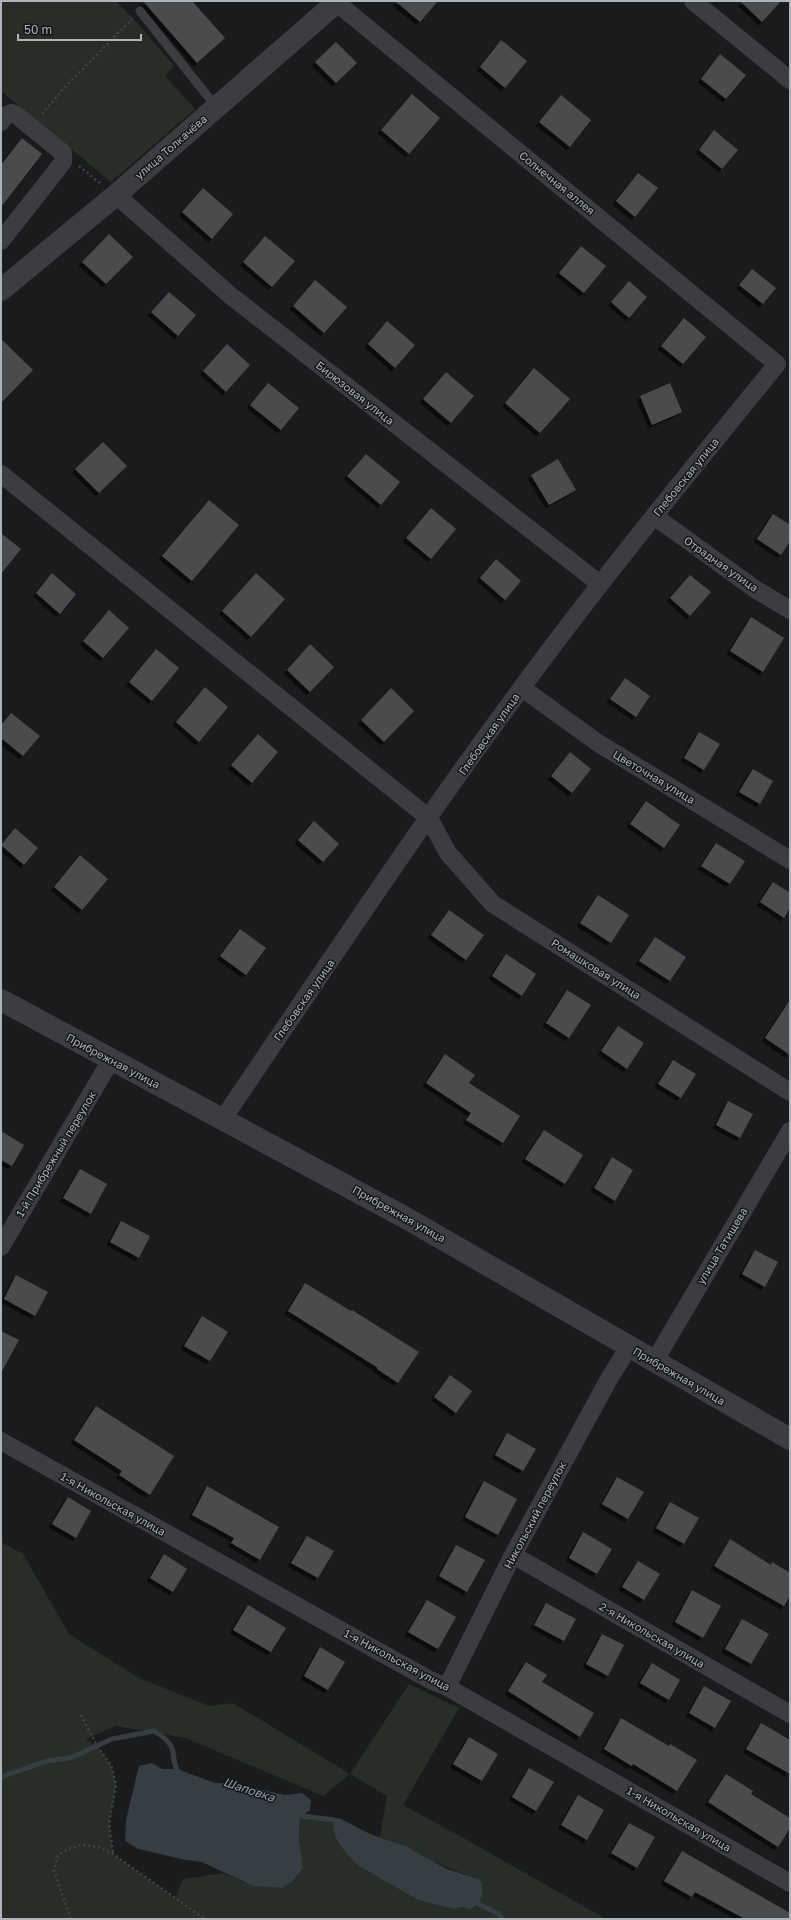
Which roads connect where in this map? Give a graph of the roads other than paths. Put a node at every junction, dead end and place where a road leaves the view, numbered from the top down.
1 (693, 1) edge
2 (337, 2) edge
3 (140, 11) road end
4 (790, 80) edge
5 (217, 108) junction
6 (1, 122) edge
7 (116, 195) junction
8 (1, 241) edge
9 (1, 290) edge
10 (777, 364) joint
11 (1, 474) edge
12 (654, 516) junction
13 (600, 584) junction
14 (790, 610) edge
15 (522, 688) junction
16 (429, 818) junction
17 (790, 860) edge
18 (1, 1000) edge
19 (111, 1060) junction
20 (790, 1092) edge
21 (222, 1120) junction
22 (790, 1131) edge
23 (1, 1247) edge
24 (629, 1347) junction
25 (654, 1362) junction
26 (790, 1439) edge
27 (1, 1441) edge
28 (513, 1555) junction
29 (447, 1687) junction
30 (790, 1714) edge
31 (790, 1883) edge

1 - 4 street
2 - 5 street, улица Толкачёва
2 - 10 street, Солнечная аллея
3 - 5 lane
5 - 7 street, улица Толкачёва
6 - 8 street
7 - 9 street, улица Толкачёва
7 - 13 street, Бирюзовая улица
10 - 12 street, Глебовская улица
11 - 16 street
12 - 13 street, Глебовская улица
12 - 14 street, Отрадная улица
13 - 15 street, Глебовская улица
15 - 16 street, Глебовская улица
15 - 17 street, Цветочная улица
16 - 20 street, Ромашковая улица
16 - 21 street, Глебовская улица
18 - 19 street, Прибрежная улица
19 - 21 street, Прибрежная улица
19 - 23 street, 1-й Прибрежный переулок
21 - 24 street, Прибрежная улица
22 - 25 street, улица Татищева
24 - 25 street, Прибрежная улица
24 - 28 street, Никольский переулок
25 - 26 street, Прибрежная улица
27 - 29 street, 1-я Никольская улица
28 - 29 street, Никольский переулок
28 - 30 street, 2-я Никольская улица
29 - 31 street, 1-я Никольская улица

